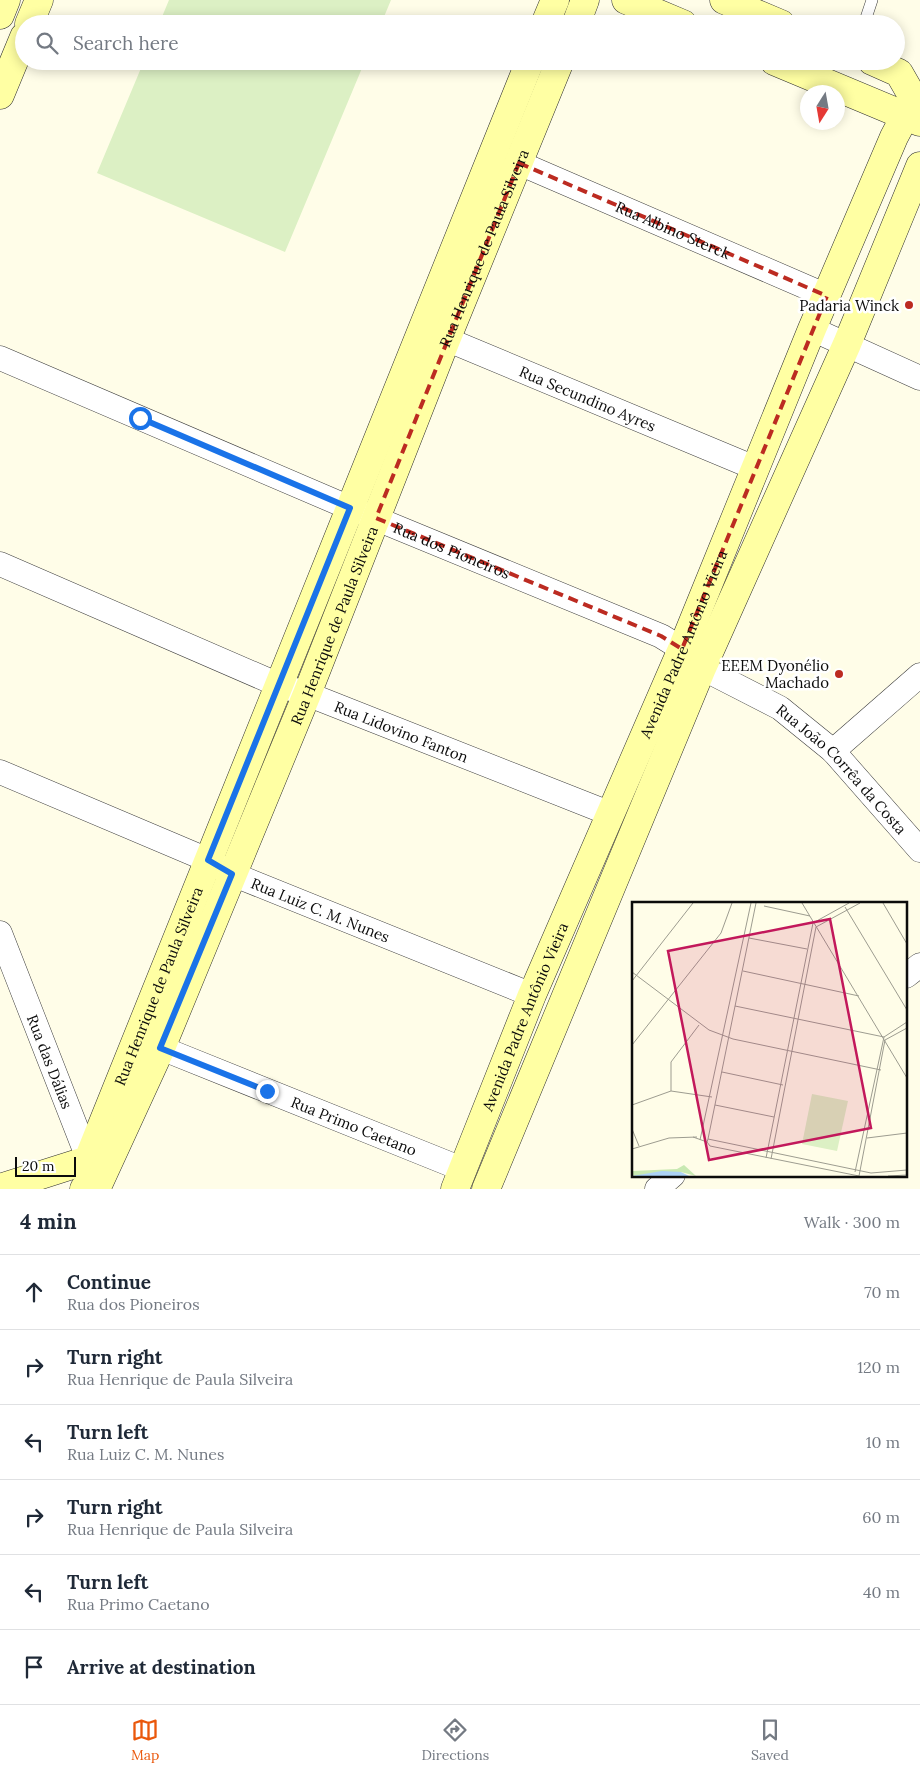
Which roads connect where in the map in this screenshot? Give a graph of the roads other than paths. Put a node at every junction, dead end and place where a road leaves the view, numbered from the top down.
1 (6, 0) edge
2 (39, 0) edge
3 (555, 0) edge
4 (585, 0) edge
5 (626, 0) edge
6 (724, 0) edge
7 (872, 0) edge
8 (0, 15) edge
9 (33, 15) edge
10 (549, 15) edge
11 (579, 15) edge
12 (662, 15) edge
13 (760, 15) edge
14 (867, 15) edge
15 (15, 59) edge
16 (527, 70) edge
17 (556, 70) edge
18 (800, 70) edge
19 (894, 70) edge
20 (0, 95) edge
21 (915, 109) edge
22 (519, 163) junction
23 (920, 166) edge
24 (827, 296) junction
25 (812, 329) junction
26 (434, 334) junction
27 (847, 344) junction
28 (0, 358) edge
29 (920, 378) edge
30 (396, 395) junction
31 (422, 405) junction
32 (755, 468) junction
33 (350, 508) junction
34 (376, 518) junction
35 (0, 564) edge
36 (682, 648) junction
37 (702, 668) junction
38 (920, 675) edge
39 (280, 685) junction
40 (307, 694) junction
41 (833, 750) junction
42 (0, 772) edge
43 (611, 814) junction
44 (920, 850) edge
45 (208, 860) junction
46 (232, 874) junction
47 (0, 933) edge
48 (920, 964) edge
49 (908, 974) edge
50 (532, 995) junction
51 (160, 1048) junction
52 (672, 1176) edge
53 (458, 1179) edge
54 (92, 1181) edge
55 (0, 1188) edge
56 (486, 1189) edge
57 (657, 1189) edge

1 - 8 street
2 - 9 street
3 - 10 street
4 - 11 street
5 - 12 street
6 - 13 street
7 - 14 lane
15 - 20 street
16 - 26 street, Rua Henrique de Paula Silveira
17 - 22 street, Rua Henrique de Paula Silveira
18 - 21 street
19 - 21 street
21 - 24 street, Avenida Padre Antônio Vieira
22 - 24 street, Rua Albino Sterck
22 - 26 street, Rua Henrique de Paula Silveira
23 - 27 street, Avenida Padre Antônio Vieira
24 - 25 street, Avenida Padre Antônio Vieira
25 - 27 street
25 - 32 street, Avenida Padre Antônio Vieira
26 - 30 street, Rua Henrique de Paula Silveira
26 - 31 street, Rua Henrique de Paula Silveira
26 - 32 street, Rua Secundino Ayres
27 - 29 street
27 - 37 street, Avenida Padre Antônio Vieira
28 - 33 street, Rua dos Pioneiros
30 - 31 street
30 - 33 street, Rua Henrique de Paula Silveira
31 - 34 street, Rua Henrique de Paula Silveira
32 - 36 street, Avenida Padre Antônio Vieira
33 - 34 street, Rua dos Pioneiros
33 - 39 street, Rua Henrique de Paula Silveira
34 - 36 street, Rua dos Pioneiros
34 - 40 street, Rua Henrique de Paula Silveira
35 - 39 street, Rua Lidovino Fanton
36 - 37 street, Rua João Corrêa da Costa
36 - 43 street, Avenida Padre Antônio Vieira
37 - 41 street, Rua João Corrêa da Costa
37 - 56 street, Avenida Padre Antônio Vieira
38 - 41 street
39 - 40 street, Rua Lidovino Fanton
39 - 45 street, Rua Henrique de Paula Silveira
40 - 43 street, Rua Lidovino Fanton
40 - 46 street, Rua Henrique de Paula Silveira
41 - 44 street, Rua João Corrêa da Costa
42 - 45 street, Rua Luiz C. M. Nunes
43 - 50 street, Avenida Padre Antônio Vieira
45 - 46 street, Rua Luiz C. M. Nunes
45 - 54 street, Rua Henrique de Paula Silveira
46 - 50 street, Rua Luiz C. M. Nunes
46 - 51 street, Rua Henrique de Paula Silveira
47 - 54 street, Rua das Dálias
48 - 49 street
50 - 53 street, Avenida Padre Antônio Vieira
51 - 53 street, Rua Primo Caetano
51 - 54 street, Rua Henrique de Paula Silveira
52 - 57 street
54 - 55 street

